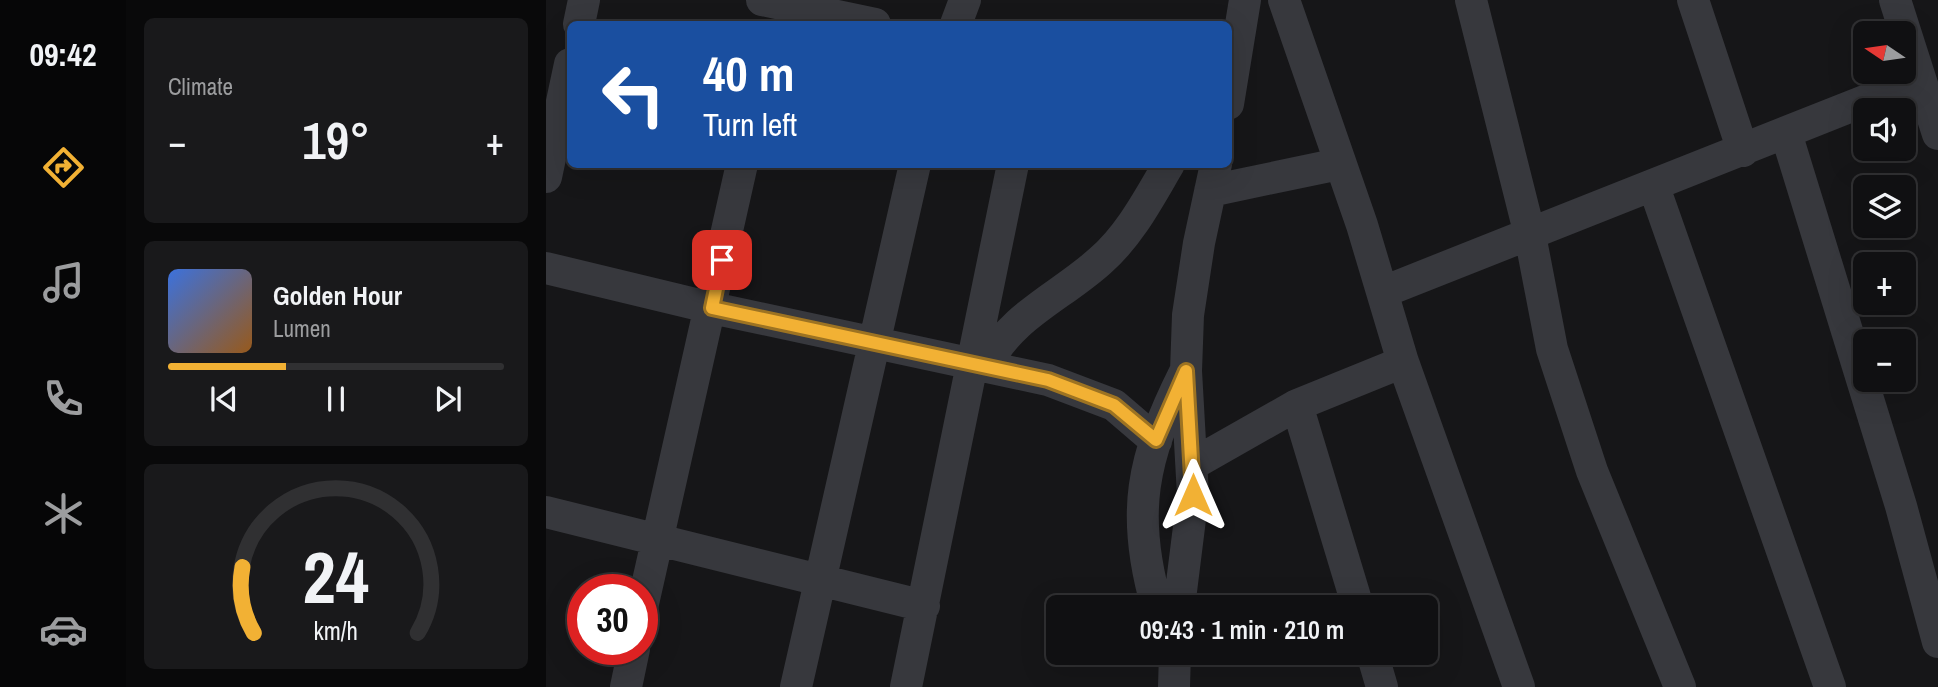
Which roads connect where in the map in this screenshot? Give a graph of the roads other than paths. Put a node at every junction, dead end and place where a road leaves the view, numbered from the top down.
1 (584, 0) edge
2 (965, 0) edge
3 (1284, 0) edge
4 (1471, 0) edge
5 (1693, 0) edge
6 (1895, 0) edge
7 (1245, 1) edge
8 (771, 7) edge
9 (580, 21) edge
10 (857, 21) edge
11 (957, 21) edge
12 (1232, 31) edge
13 (567, 78) edge
14 (1920, 79) junction
15 (1232, 80) edge
16 (1786, 133) junction
17 (1938, 134) edge
18 (1743, 151) junction
19 (1339, 164) junction
20 (741, 168) edge
21 (914, 168) edge
22 (1012, 168) edge
23 (1166, 168) edge
24 (546, 177) edge
25 (1213, 178) edge
26 (1654, 187) junction
27 (1530, 235) junction
28 (546, 268) edge
29 (1383, 292) junction
30 (712, 308) junction
31 (875, 343) junction
32 (1402, 362) junction
33 (979, 364) junction
34 (1186, 371) junction
35 (1297, 405) junction
36 (1156, 440) junction
37 (1193, 464) junction
38 (546, 512) edge
39 (656, 540) junction
40 (649, 574) edge
41 (817, 582) junction
42 (1153, 595) edge
43 (1180, 595) edge
44 (1354, 595) edge
45 (924, 606) junction
46 (1938, 642) edge
47 (631, 665) edge
48 (1175, 665) edge
49 (1376, 665) edge
50 (626, 687) edge
51 (796, 687) edge
52 (906, 687) edge
53 (1174, 687) edge
54 (1382, 687) edge
55 (1519, 687) edge
56 (1680, 687) edge
57 (1830, 687) edge

1 - 9 street
2 - 11 street
3 - 19 street
4 - 27 street
5 - 18 street
6 - 14 street
7 - 12 street
7 - 15 street
8 - 10 street
13 - 24 street
14 - 16 street
14 - 17 street
16 - 18 street
16 - 46 street
18 - 26 street
19 - 25 street
19 - 29 street
20 - 30 street
21 - 31 street
22 - 33 street
23 - 33 street
25 - 34 street
26 - 27 street
26 - 57 street
27 - 29 street
27 - 56 street
28 - 30 street
29 - 32 street
30 - 31 street
30 - 39 street
31 - 33 street
31 - 41 street
32 - 35 street
32 - 55 street
33 - 36 street
33 - 45 street
34 - 36 street
34 - 37 street
35 - 37 street
35 - 44 street
36 - 42 street
37 - 43 street
38 - 39 street
39 - 40 street
39 - 41 street
41 - 45 street
41 - 51 street
45 - 52 street
47 - 50 street
48 - 53 street
49 - 54 street

